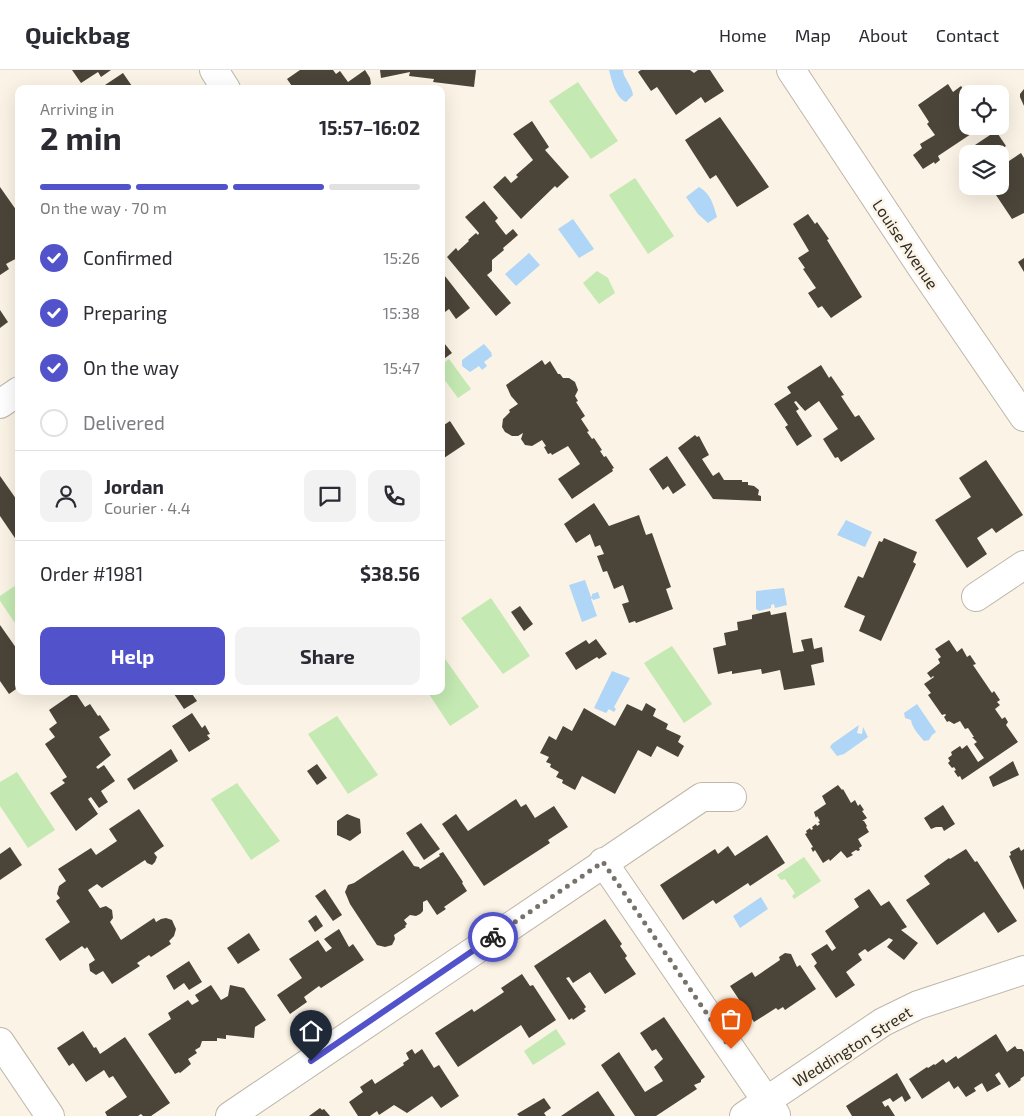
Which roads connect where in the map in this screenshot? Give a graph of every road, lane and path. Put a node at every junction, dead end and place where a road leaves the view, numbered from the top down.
1 (214, 70) edge
2 (791, 70) edge
3 (223, 85) edge
4 (15, 394) edge
5 (1020, 403) edge
6 (0, 404) edge
7 (1024, 565) edge
8 (976, 597) dead end
9 (732, 797) dead end
10 (603, 862) junction
11 (1024, 970) edge
12 (0, 1042) edge
13 (772, 1108) edge
14 (50, 1116) edge
15 (230, 1116) edge
16 (744, 1116) edge

1 - 3 street
2 - 5 street, Louise Avenue
4 - 6 street
7 - 8 street
9 - 10 street
10 - 13 street
10 - 15 street
11 - 13 street, Weddington Street
12 - 14 street
13 - 16 street, Weddington Street

